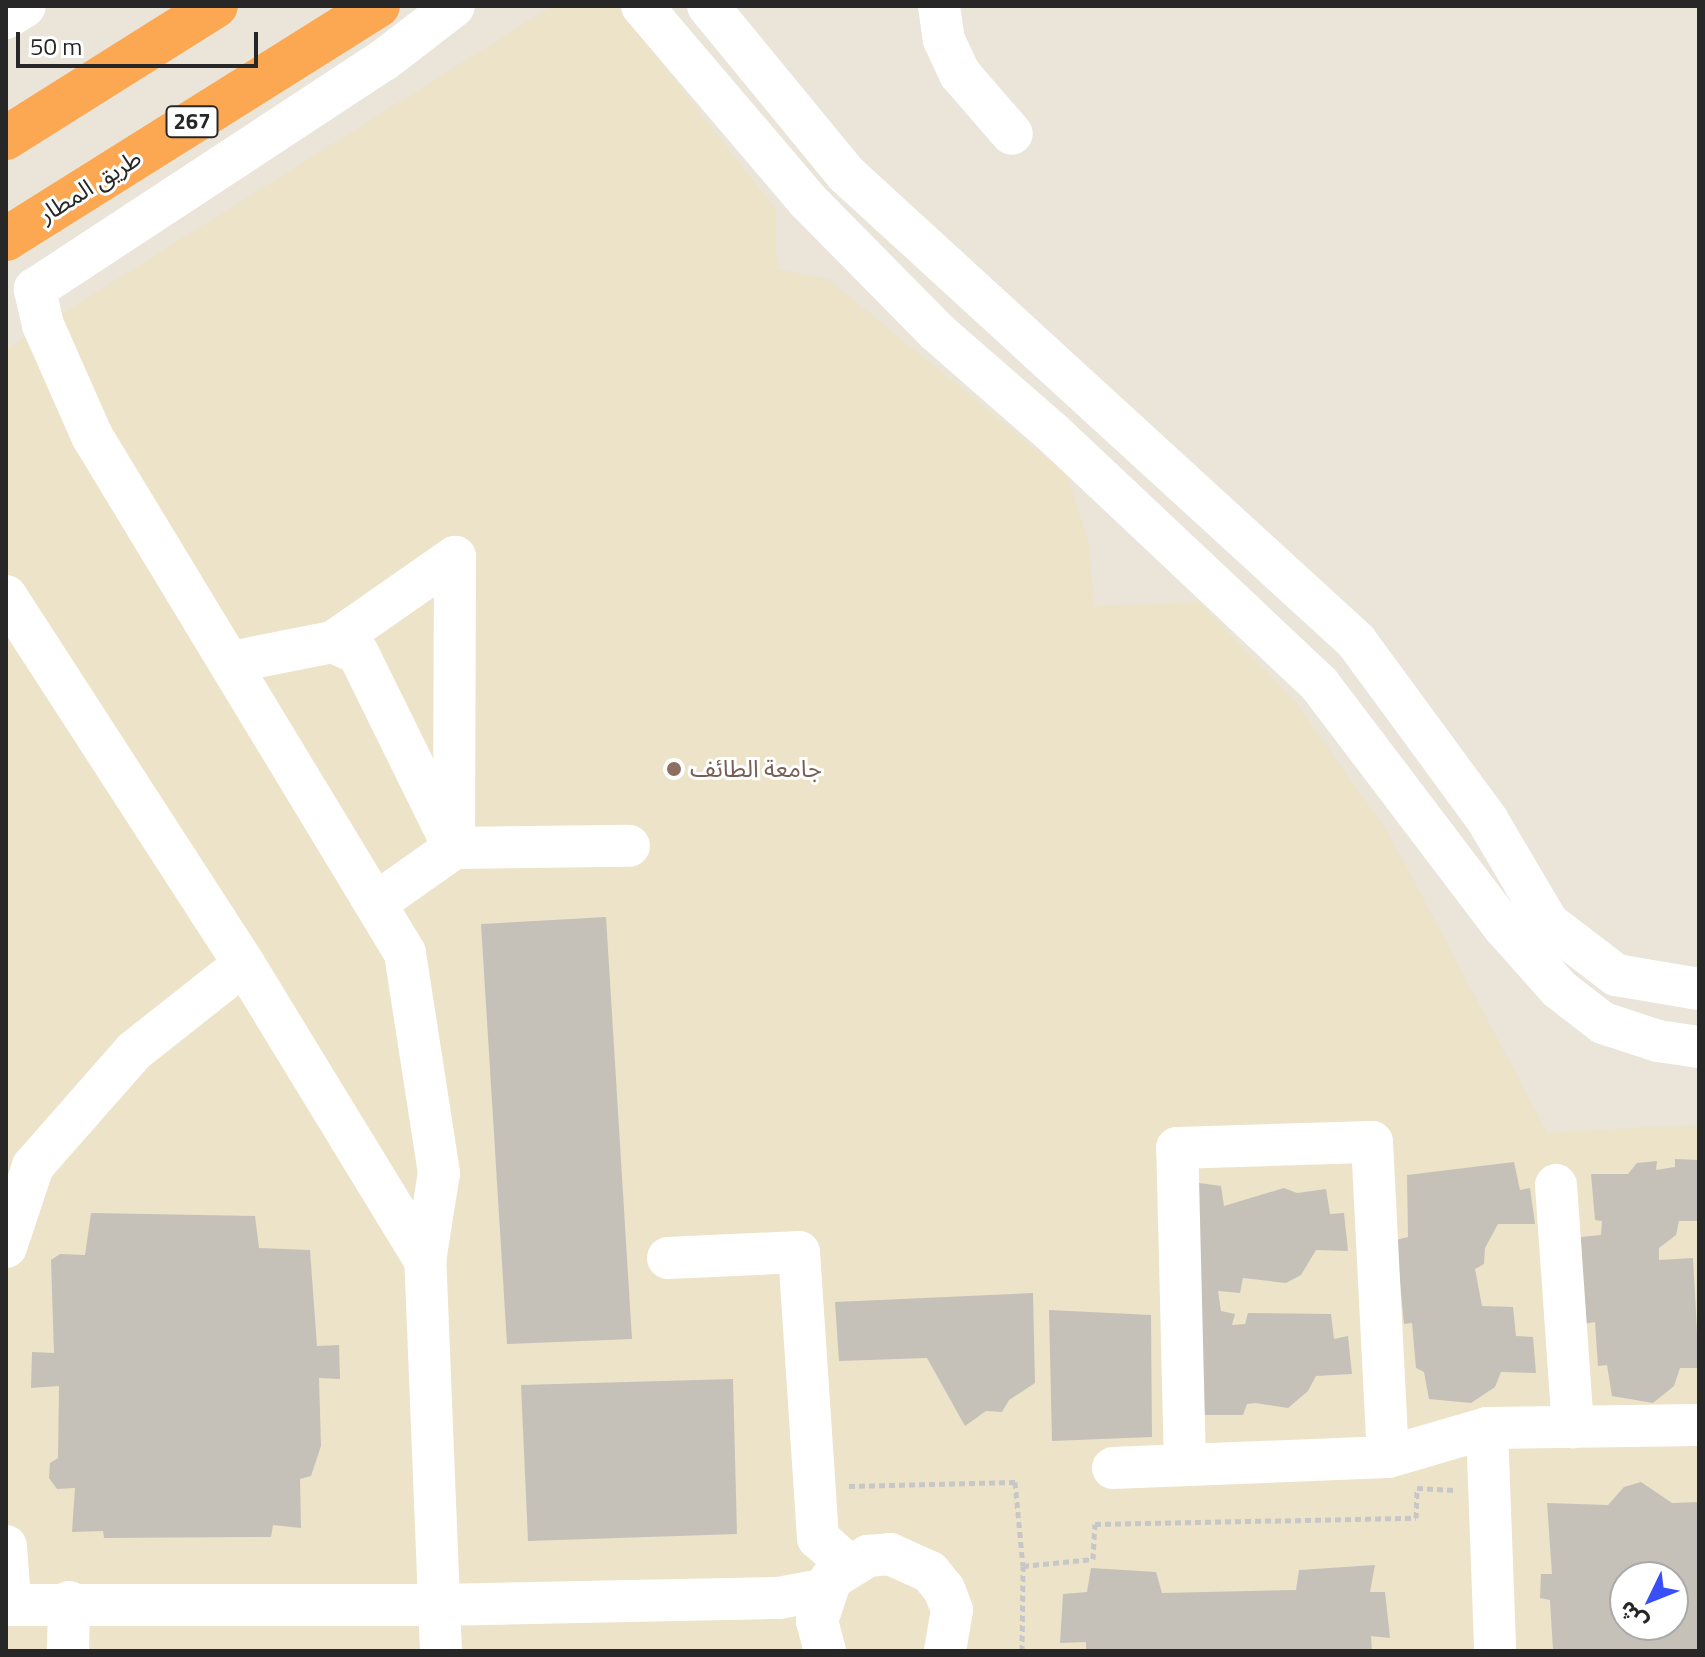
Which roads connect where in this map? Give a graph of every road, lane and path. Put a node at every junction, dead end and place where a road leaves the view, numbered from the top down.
1 (216, 6) edge
2 (378, 6) edge
3 (454, 6) edge
4 (642, 6) edge
5 (708, 6) edge
6 (939, 6) edge
7 (1012, 134) dead end
8 (6, 138) edge
9 (6, 239) edge
10 (6, 596) edge
11 (333, 642) junction
12 (231, 662) junction
13 (629, 846) dead end
14 (454, 848) junction
15 (376, 903) junction
16 (244, 964) junction
17 (1699, 989) edge
18 (1699, 1047) edge
19 (1556, 1185) dead end
20 (6, 1247) edge
21 (668, 1258) dead end
22 (425, 1261) junction
23 (1699, 1425) edge
24 (1573, 1427) junction
25 (1487, 1428) junction
26 (1388, 1457) junction
27 (1185, 1465) junction
28 (1113, 1468) dead end
29 (814, 1487) junction
30 (1466, 1490) dead end
31 (6, 1546) edge
32 (1023, 1566) junction
33 (837, 1577) junction
34 (69, 1602) junction
35 (8, 1603) edge
36 (439, 1605) junction
37 (68, 1651) edge
38 (441, 1651) edge
39 (825, 1651) edge
40 (945, 1651) edge
41 (1022, 1651) edge
42 (1495, 1651) edge

1 - 8 highway
2 - 9 highway, طريق المطار / 267
3 - 12 street
4 - 18 street
5 - 17 street
6 - 7 street
10 - 16 street
11 - 12 street
11 - 14 street
11 - 14 street
12 - 15 street
13 - 14 street
14 - 15 street
15 - 22 street
16 - 20 street
16 - 22 street
19 - 24 street
21 - 29 street
22 - 36 street
23 - 24 street
24 - 25 street
25 - 26 street
25 - 42 street
26 - 27 street
26 - 27 street
27 - 28 street
29 - 32 path
29 - 33 street
30 - 32 path
31 - 35 street
32 - 41 path
33 - 36 street
33 - 39 street
33 - 40 street
34 - 35 street
34 - 36 street
34 - 37 street
36 - 38 street

